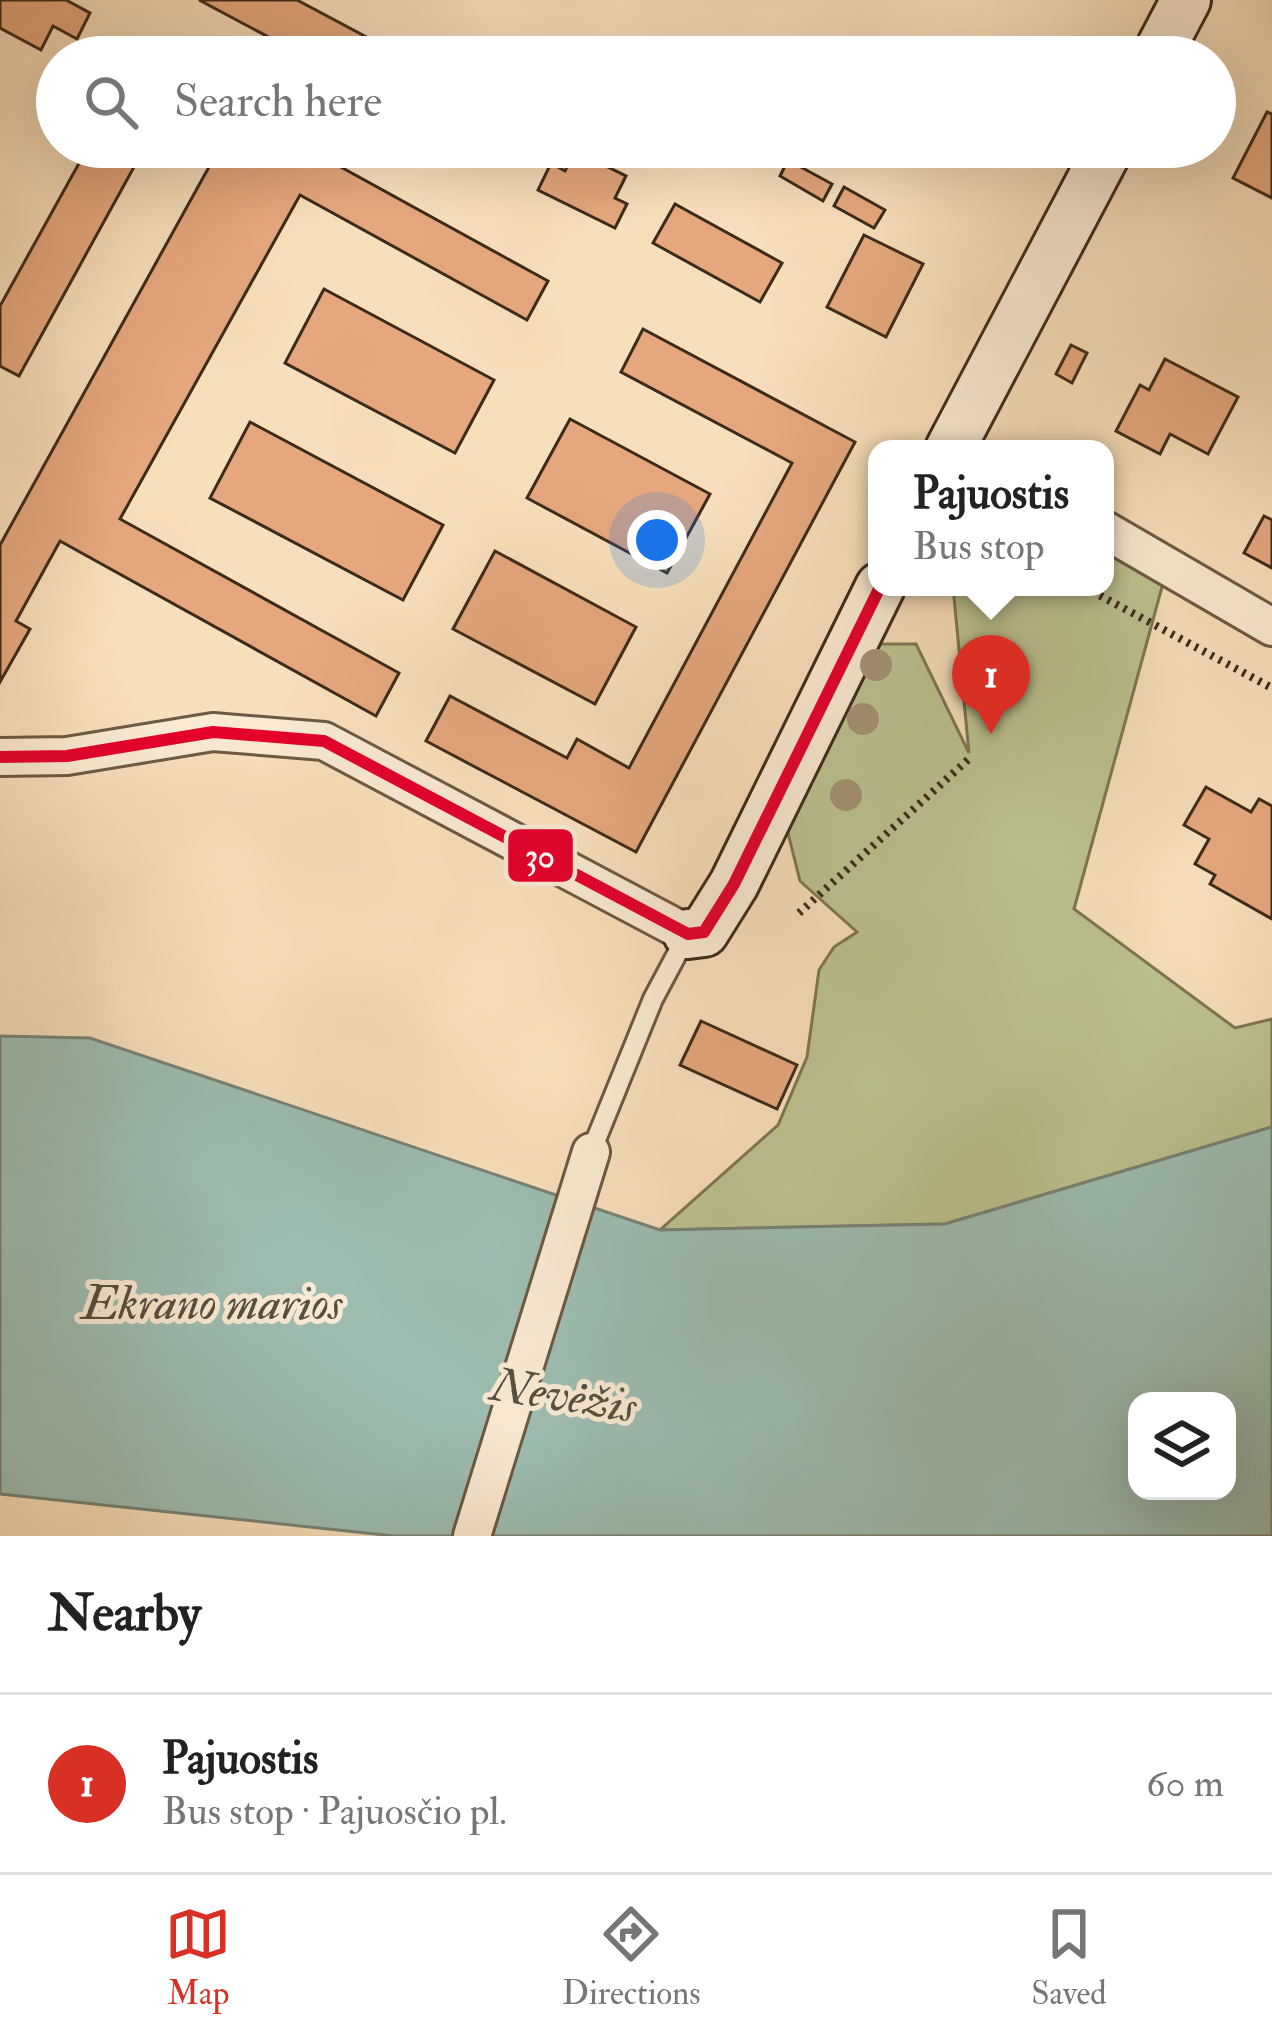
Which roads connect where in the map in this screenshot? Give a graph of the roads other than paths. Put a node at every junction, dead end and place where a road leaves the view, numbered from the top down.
1 (1186, 0) edge
2 (1167, 36) edge
3 (1098, 168) edge
4 (959, 440) edge
5 (1114, 535) edge
6 (876, 596) edge
7 (1272, 627) edge
8 (0, 757) edge
9 (688, 934) junction
10 (591, 1152) joint
11 (472, 1536) edge

1 - 2 main road
3 - 4 main road
5 - 7 street
6 - 9 main road
8 - 9 street
9 - 10 lane
10 - 11 street

